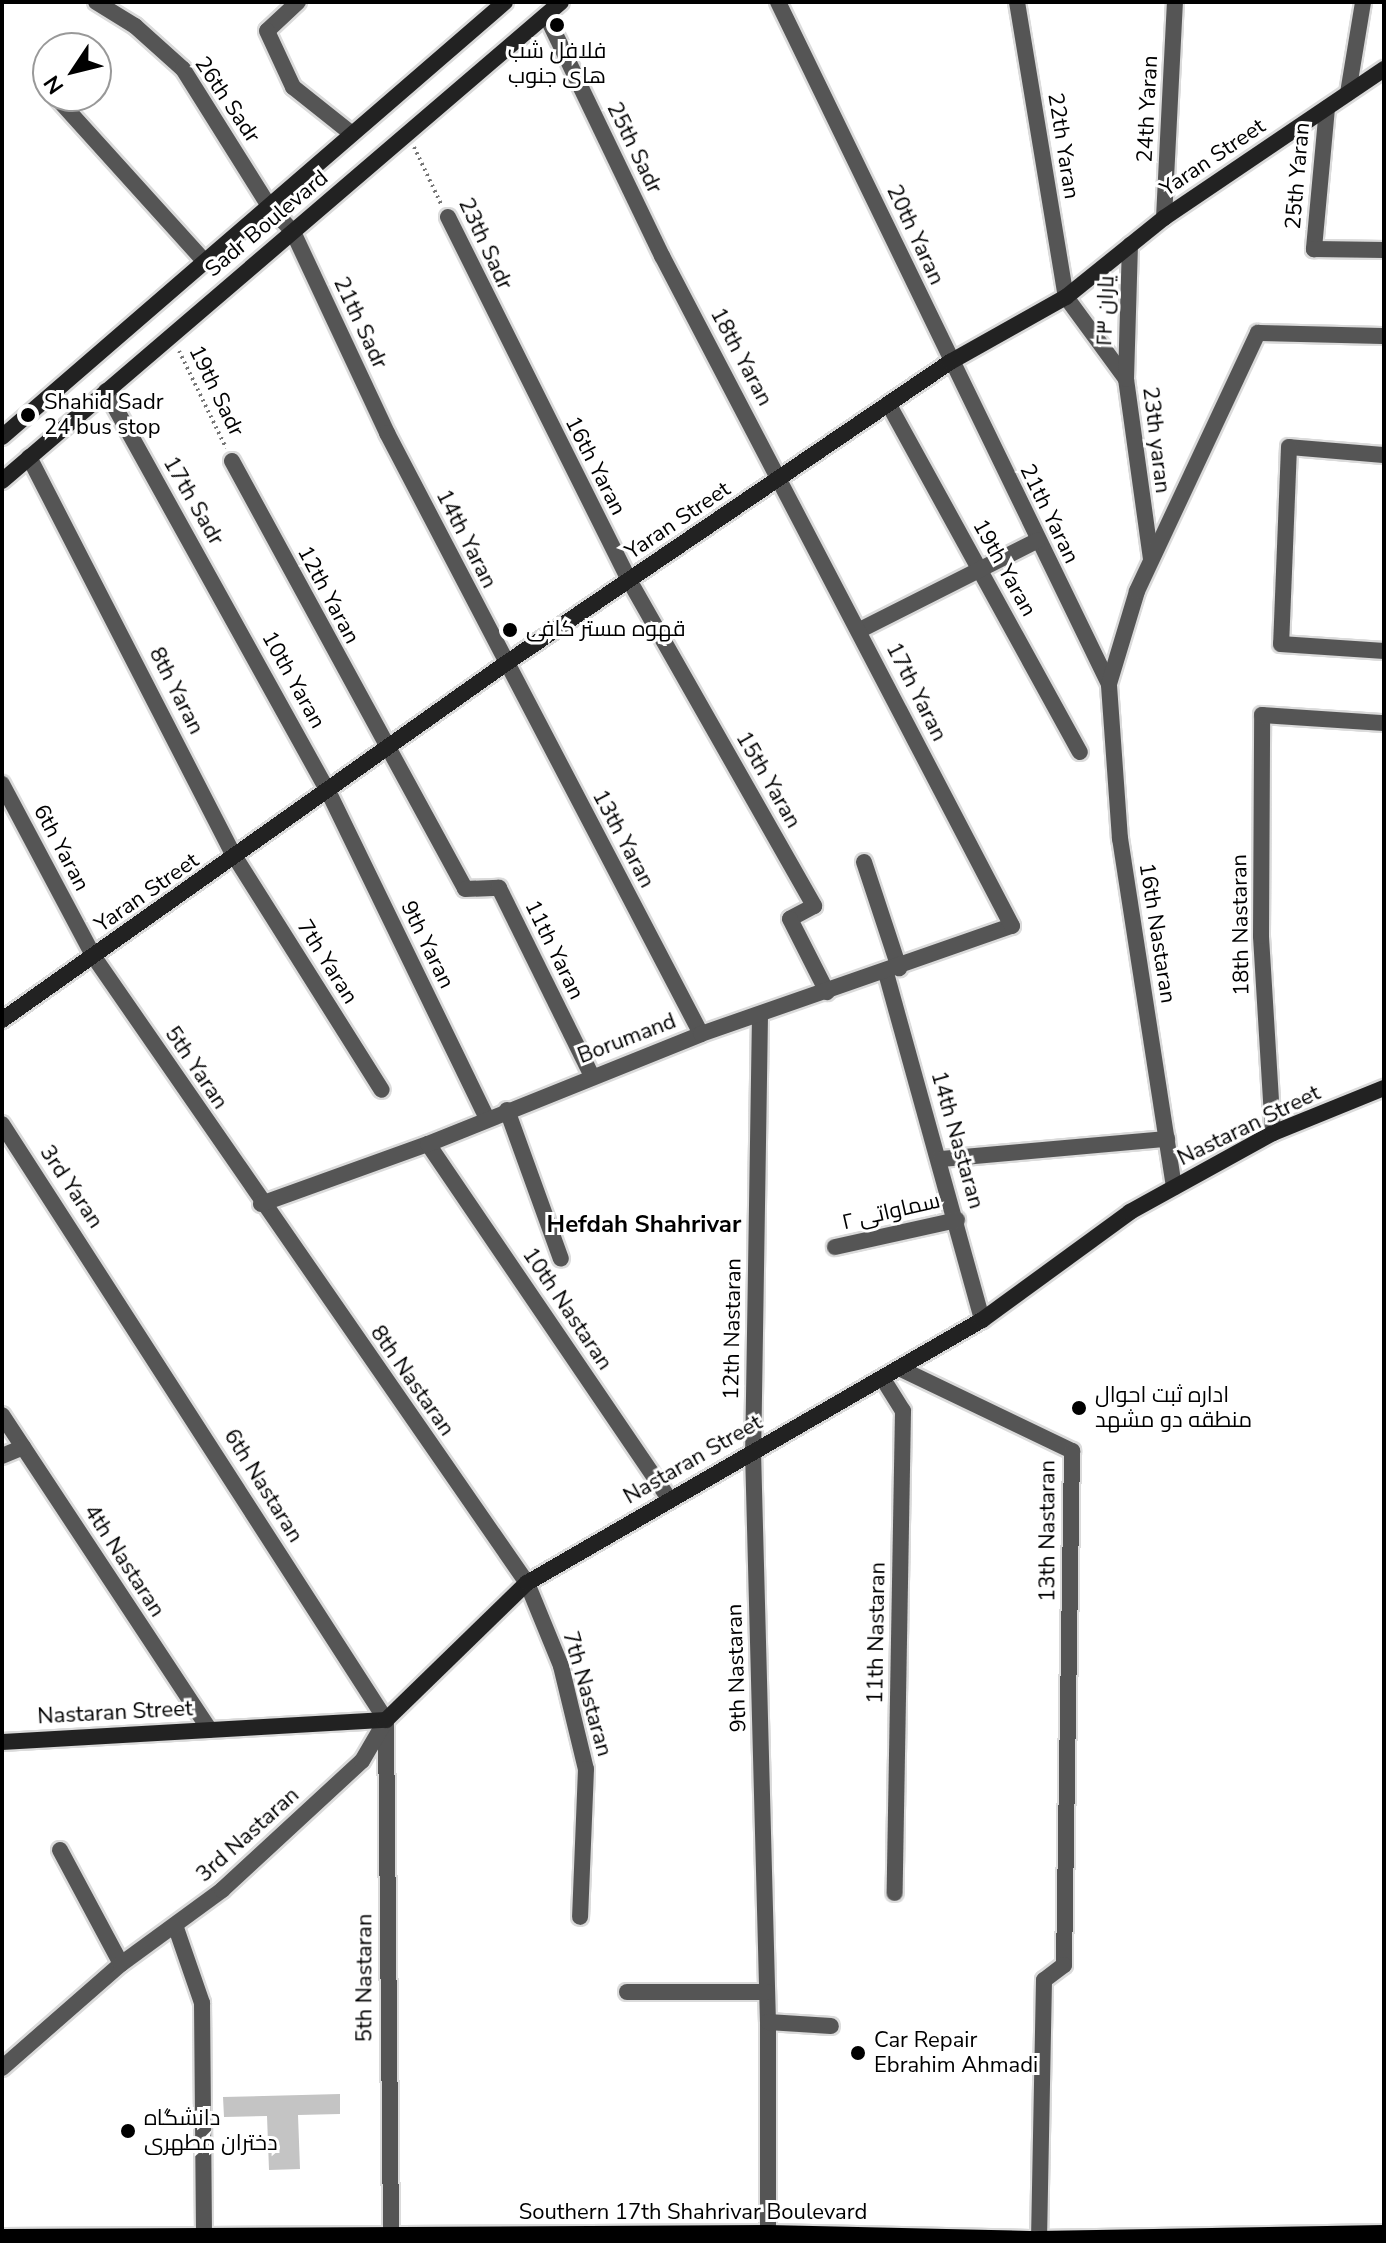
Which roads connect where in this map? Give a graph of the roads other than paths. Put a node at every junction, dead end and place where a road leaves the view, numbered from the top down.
1 (96, 2) edge
2 (298, 2) edge
3 (505, 2) edge
4 (561, 2) edge
5 (778, 2) edge
6 (1017, 2) edge
7 (1175, 2) edge
8 (1363, 2) edge
9 (546, 15) junction
10 (1384, 69) edge
11 (1348, 93) junction
12 (1327, 108) junction
13 (69, 112) edge
14 (352, 134) junction
15 (269, 206) junction
16 (448, 217) road end
17 (1164, 218) junction
18 (293, 232) junction
19 (1130, 245) junction
20 (1384, 250) edge
21 (662, 256) joint
22 (205, 262) junction
23 (1066, 297) junction
24 (1384, 336) edge
25 (950, 362) junction
26 (522, 373) joint
27 (1126, 379) junction
28 (106, 391) junction
29 (889, 405) junction
30 (387, 433) joint
31 (2, 437) edge
32 (1384, 455) edge
33 (29, 457) junction
34 (232, 461) road end
35 (781, 478) junction
36 (2, 481) edge
37 (1038, 540) junction
38 (1151, 560) junction
39 (979, 569) junction
40 (629, 580) junction
41 (219, 590) joint
42 (860, 630) junction
43 (1384, 651) edge
44 (505, 664) junction
45 (1109, 684) junction
46 (1384, 723) edge
47 (385, 750) junction
48 (1080, 752) dead end
49 (2, 784) edge
50 (328, 791) junction
51 (235, 857) junction
52 (864, 862) dead end
53 (1012, 926) joint
54 (94, 957) junction
55 (893, 970) junction
56 (827, 992) junction
57 (760, 1015) junction
58 (2, 1020) edge
59 (701, 1034) junction
60 (592, 1076) junction
61 (1384, 1088) edge
62 (382, 1090) dead end
63 (507, 1110) junction
64 (487, 1118) junction
65 (2, 1124) edge
66 (1273, 1133) junction
67 (1167, 1139) junction
68 (428, 1144) junction
69 (941, 1159) junction
70 (1174, 1187) junction
71 (261, 1204) junction
72 (957, 1220) junction
73 (835, 1247) dead end
74 (561, 1259) dead end
75 (103, 1275) joint
76 (982, 1320) junction
77 (901, 1369) junction
78 (883, 1379) junction
79 (2, 1415) edge
80 (23, 1447) junction
81 (753, 1451) junction
82 (2, 1456) edge
83 (669, 1498) junction
84 (527, 1583) junction
85 (386, 1720) junction
86 (210, 1730) junction
87 (2, 1741) edge
88 (362, 1761) junction
89 (386, 1770) junction
90 (60, 1850) dead end
91 (895, 1893) dead end
92 (580, 1917) dead end
93 (175, 1925) junction
94 (121, 1964) junction
95 (627, 1992) dead end
96 (767, 1992) junction
97 (768, 2022) junction
98 (831, 2026) dead end
99 (3, 2066) edge
100 (768, 2235) junction
101 (1384, 2235) edge
102 (391, 2236) junction
103 (204, 2237) junction
104 (2, 2239) edge
105 (1039, 2241) edge

1 - 15 street, 26th Sadr
2 - 14 street
3 - 14 street, Sadr Boulevard
4 - 9 street, Sadr Boulevard
5 - 25 street, 20th Yaran
6 - 23 street, 22th Yaran
7 - 17 street, 24th Yaran
8 - 11 street
9 - 18 street, Sadr Boulevard
9 - 21 street, 25th Sadr
10 - 11 street, Yaran Street
11 - 12 street, Yaran Street
12 - 17 street, Yaran Street
12 - 20 street, 25th Yaran
13 - 22 street
14 - 15 street, Sadr Boulevard
15 - 18 street, 26th Sadr
15 - 22 street, Sadr Boulevard
16 - 26 street, 23th Sadr
17 - 19 street, Yaran Street
18 - 28 street, Sadr Boulevard
18 - 30 street, 21th Sadr
19 - 23 street, Yaran Street
19 - 27 street, یاران ۲۳
21 - 35 street, 18th Yaran
22 - 31 street, Sadr Boulevard
23 - 25 street, Yaran Street
23 - 27 street, 23th yaran
24 - 38 street
25 - 29 street, Yaran Street
25 - 37 street, 21th Yaran
26 - 40 street, 16th Yaran
27 - 38 street, 23th yaran
28 - 33 street, Sadr Boulevard
28 - 41 street, 17th Sadr
29 - 35 street, Yaran Street
29 - 39 street, 19th Yaran
30 - 44 street, 14th Yaran
32 - 43 street
33 - 36 street, Sadr Boulevard
33 - 51 street, 8th Yaran
34 - 47 street, 12th Yaran
35 - 40 street, Yaran Street
35 - 42 street, 17th Yaran
37 - 39 street
37 - 45 street, 21th Yaran
38 - 45 street
39 - 42 street
39 - 48 street, 19th Yaran
40 - 44 street, Yaran Street
40 - 56 street, 15th Yaran
41 - 50 street, 10th Yaran
42 - 53 street, 17th Yaran
44 - 47 street, Yaran Street
44 - 59 street, 13th Yaran
45 - 67 street, 16th Nastaran
46 - 66 street, 18th Nastaran
47 - 50 street, Yaran Street
47 - 60 street, 11th Yaran
49 - 54 street, 6th Yaran
50 - 51 street, Yaran Street
50 - 64 street, 9th Yaran
51 - 54 street, Yaran Street
51 - 62 street, 7th Yaran
52 - 55 street, 14th Nastaran
53 - 55 street, Borumand
54 - 58 street, Yaran Street
54 - 71 street, 5th Yaran
55 - 56 street, Borumand
55 - 69 street, 14th Nastaran
56 - 57 street, Borumand
57 - 59 street, Borumand
57 - 81 street, 12th Nastaran
59 - 60 street, Borumand
60 - 63 street, Borumand
61 - 66 street, Nastaran Street
63 - 64 street, Borumand
63 - 74 street
64 - 68 street, Borumand
65 - 75 street, 3rd Yaran
66 - 70 street, Nastaran Street
67 - 69 street
67 - 70 street, 16th Nastaran
68 - 71 street, Borumand
68 - 83 street, 10th Nastaran
69 - 72 street, 14th Nastaran
70 - 76 street, Nastaran Street
71 - 84 street, 8th Nastaran
72 - 73 street, سماواتی ۲
72 - 76 street, 14th Nastaran
75 - 85 street, 6th Nastaran
76 - 77 street, Nastaran Street
77 - 78 street, Nastaran Street
77 - 105 street, 13th Nastaran
78 - 81 street, Nastaran Street
78 - 91 street, 11th Nastaran
79 - 80 street, 4th Nastaran
80 - 82 street
80 - 86 street, 4th Nastaran
81 - 83 street, Nastaran Street
81 - 96 street, 9th Nastaran
83 - 84 street, Nastaran Street
84 - 85 street, Nastaran Street
84 - 92 street, 7th Nastaran
85 - 86 street, Nastaran Street
85 - 88 street, 3rd Nastaran
85 - 89 street, 5th Nastaran
86 - 87 street, Nastaran Street
88 - 89 street
88 - 93 street, 3rd Nastaran
89 - 102 street, 5th Nastaran
90 - 94 street
93 - 94 street, 3rd Nastaran
93 - 103 street
94 - 99 street, 3rd Nastaran
95 - 96 street
96 - 97 street, 9th Nastaran
97 - 98 street
97 - 100 street, 9th Nastaran
100 - 102 main road, Southern 17th Shahrivar Boulevard
100 - 105 main road, Southern 17th Shahrivar Boulevard
101 - 105 main road, Southern 17th Shahrivar Boulevard
102 - 103 main road, Southern 17th Shahrivar Boulevard
103 - 104 main road, Southern 17th Shahrivar Boulevard

